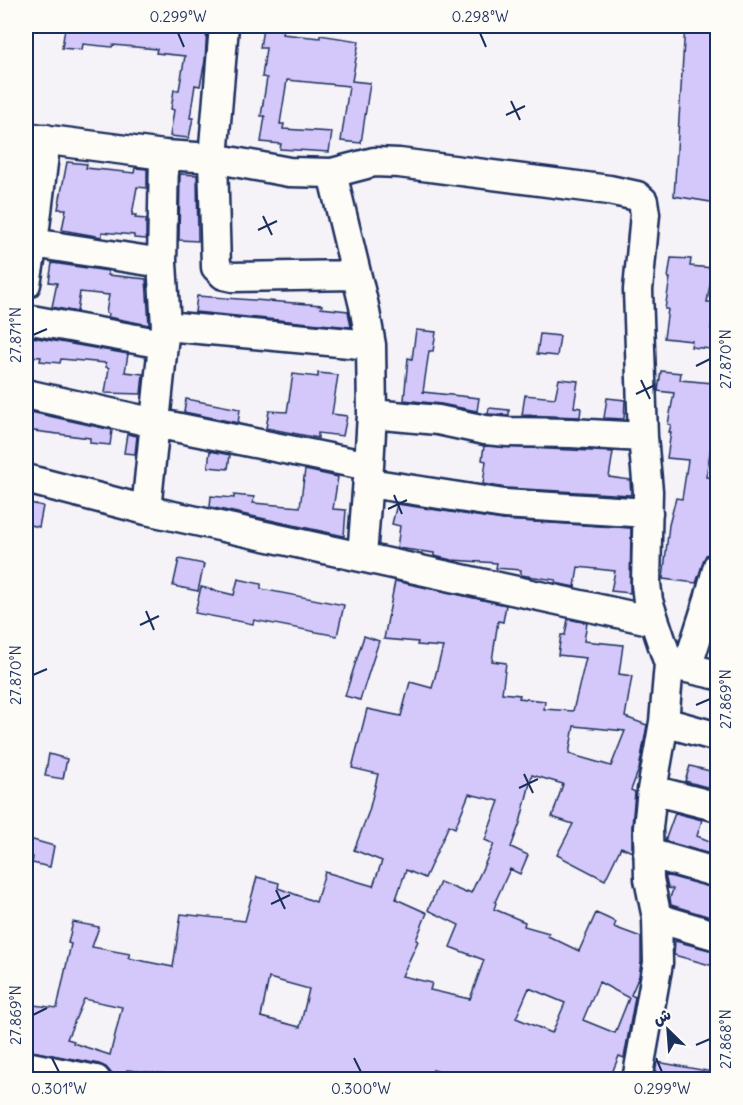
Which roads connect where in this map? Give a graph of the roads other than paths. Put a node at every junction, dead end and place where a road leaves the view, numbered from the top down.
1 (224, 26) edge
2 (36, 138) edge
3 (164, 155) junction
4 (213, 158) junction
5 (332, 173) junction
6 (33, 243) junction
7 (162, 263) junction
8 (356, 275) junction
9 (26, 284) edge
10 (26, 319) edge
11 (164, 335) junction
12 (371, 345) junction
13 (26, 394) edge
14 (372, 414) junction
15 (155, 423) junction
16 (643, 437) junction
17 (369, 474) junction
18 (26, 479) edge
19 (146, 510) junction
20 (648, 513) junction
21 (362, 556) junction
22 (717, 566) edge
23 (713, 600) edge
24 (654, 621) junction
25 (678, 666) junction
26 (717, 675) edge
27 (664, 722) junction
28 (717, 737) edge
29 (652, 790) junction
30 (717, 807) edge
31 (648, 854) junction
32 (717, 873) edge
33 (657, 918) junction
34 (717, 936) edge
35 (26, 1066) edge
36 (96, 1080) edge
37 (637, 1080) edge

1 - 4 street
2 - 3 street
2 - 6 street
3 - 4 street
3 - 7 street
4 - 5 street
4 - 8 street
5 - 8 street
5 - 16 street
6 - 7 street
6 - 9 street
7 - 11 street
8 - 12 street
10 - 11 street
11 - 12 street
11 - 15 street
12 - 14 street
13 - 15 street
14 - 16 street
14 - 17 street
15 - 17 street
15 - 19 street
16 - 20 street
17 - 20 street
17 - 21 street
18 - 19 street
19 - 21 street
20 - 24 street
21 - 24 street
22 - 23 street
23 - 25 street
24 - 25 street
25 - 26 street
25 - 27 street
27 - 28 street
27 - 29 street
29 - 30 street
29 - 31 street
31 - 32 street
31 - 33 street
33 - 34 street
33 - 37 street
35 - 36 street

